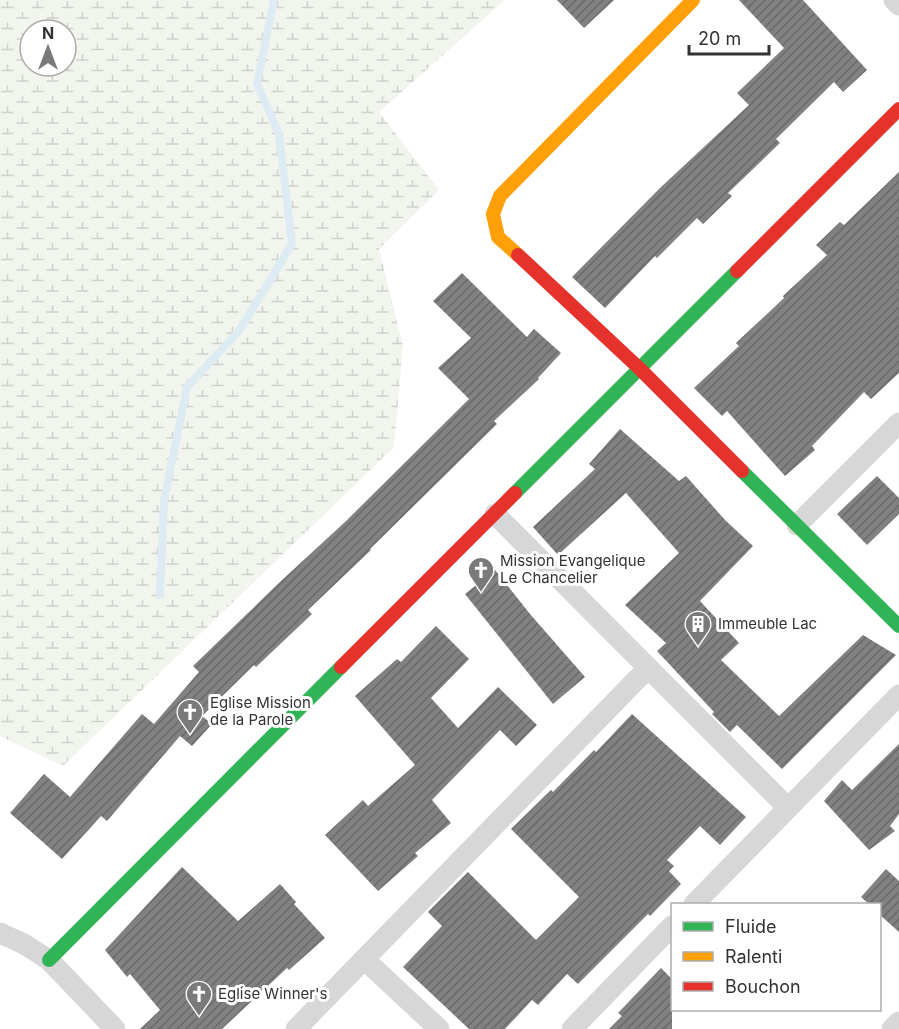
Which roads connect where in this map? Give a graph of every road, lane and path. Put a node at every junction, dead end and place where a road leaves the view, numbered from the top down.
1 (693, 0) edge
2 (894, 0) edge
3 (899, 5) edge
4 (899, 110) edge
5 (640, 369) junction
6 (899, 423) edge
7 (495, 514) junction
8 (797, 525) junction
9 (899, 626) edge
10 (648, 668) junction
11 (899, 695) edge
12 (788, 808) junction
13 (695, 903) edge
14 (671, 927) edge
15 (0, 933) edge
16 (364, 959) junction
17 (49, 960) junction
18 (899, 1022) edge
19 (116, 1029) edge
20 (296, 1029) edge
21 (440, 1029) edge
22 (572, 1029) edge
23 (892, 1029) edge

1 - 5 street
2 - 3 street
4 - 5 street
5 - 7 street
5 - 8 street
6 - 8 street
7 - 10 street
7 - 17 street
8 - 9 street
10 - 12 street
10 - 16 street
11 - 12 street
12 - 13 street
14 - 22 street
15 - 17 street
16 - 20 street
16 - 21 street
17 - 19 street
18 - 23 street

